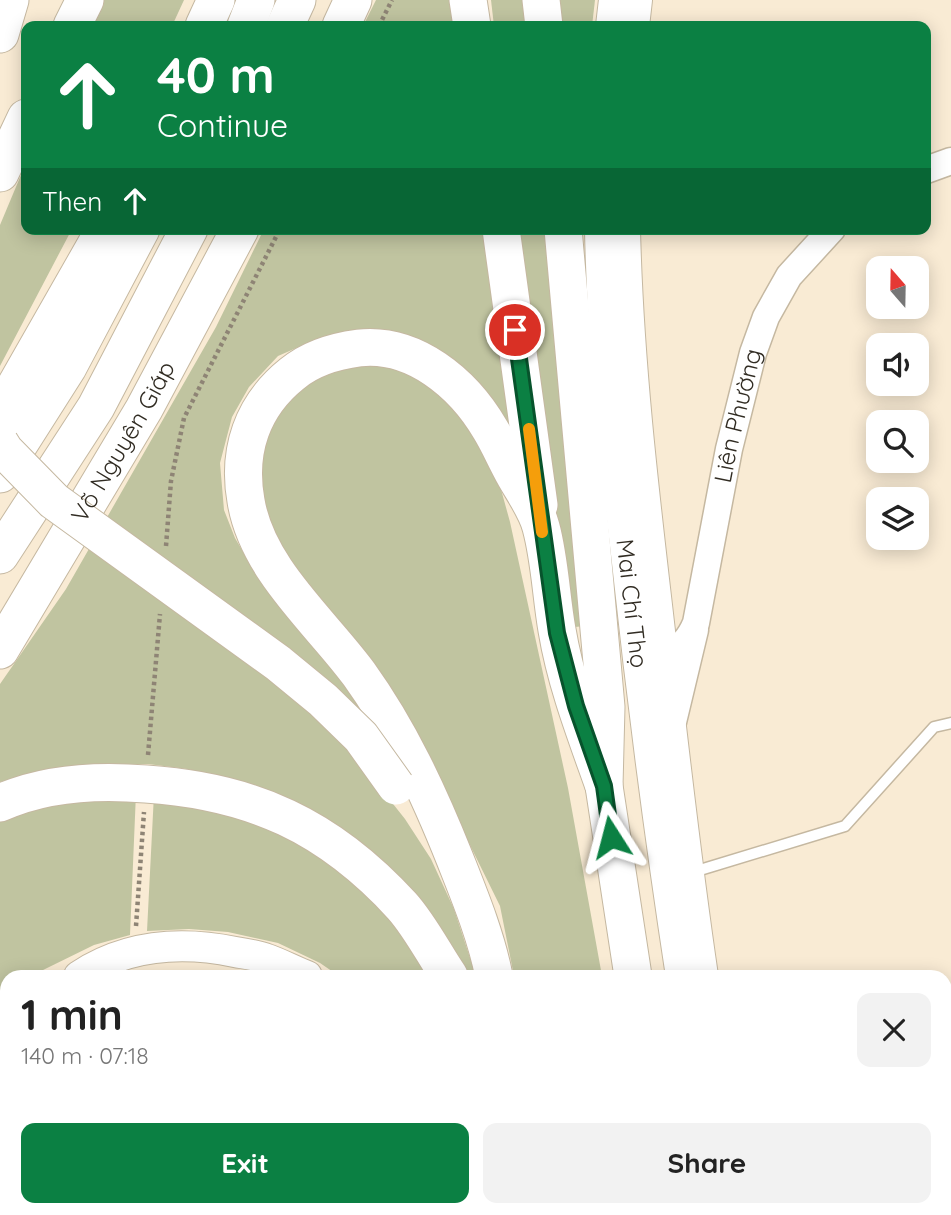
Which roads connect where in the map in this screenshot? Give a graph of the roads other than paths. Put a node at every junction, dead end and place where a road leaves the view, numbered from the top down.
1 (10, 0) edge
2 (85, 0) edge
3 (216, 0) edge
4 (256, 0) edge
5 (297, 0) edge
6 (354, 0) edge
7 (468, 0) edge
8 (541, 0) edge
9 (614, 0) edge
10 (637, 0) edge
11 (74, 21) edge
12 (206, 21) edge
13 (248, 21) edge
14 (287, 21) edge
15 (344, 21) edge
16 (470, 21) edge
17 (543, 21) edge
18 (612, 21) edge
19 (635, 21) edge
20 (0, 34) edge
21 (21, 129) edge
22 (951, 161) edge
23 (931, 168) edge
24 (0, 173) edge
25 (103, 235) edge
26 (138, 235) edge
27 (186, 235) edge
28 (237, 235) edge
29 (502, 235) edge
30 (565, 235) edge
31 (600, 235) edge
32 (625, 235) edge
33 (827, 235) edge
34 (0, 413) edge
35 (6, 455) edge
36 (541, 524) junction
37 (9, 540) edge
38 (696, 623) junction
39 (0, 650) edge
40 (650, 656) junction
41 (951, 723) edge
42 (671, 730) junction
43 (604, 786) junction
44 (0, 803) edge
45 (687, 873) junction
46 (468, 892) junction
47 (88, 970) edge
48 (293, 970) edge
49 (445, 970) edge
50 (492, 970) edge
51 (632, 970) edge
52 (680, 970) edge
53 (702, 970) edge

1 - 20 highway
2 - 11 highway
3 - 12 highway
4 - 13 highway
5 - 14 highway
6 - 15 highway
7 - 16 highway
8 - 17 highway
9 - 18 main road
10 - 19 main road
21 - 24 highway
22 - 23 street
25 - 34 highway
26 - 35 highway
27 - 37 highway, Võ Nguyên Giáp
28 - 39 highway, Võ Nguyên Giáp
29 - 36 highway, Mai Chí Thọ
30 - 43 highway, Mai Chí Thọ
31 - 40 main road, Mai Chí Thọ
32 - 40 main road, Mai Chí Thọ
33 - 38 street, Liên Phường
35 - 46 highway, bridge
36 - 43 highway, Mai Chí Thọ
36 - 46 highway
38 - 40 street, Liên Phường
38 - 42 street, Liên Phường
40 - 42 main road, Mai Chí Thọ
40 - 52 main road, Mai Chí Thọ
41 - 45 lane
42 - 45 main road, Mai Chí Thọ
43 - 51 highway, Mai Chí Thọ
44 - 49 highway
45 - 53 main road, Mai Chí Thọ
46 - 50 highway
47 - 48 main road

